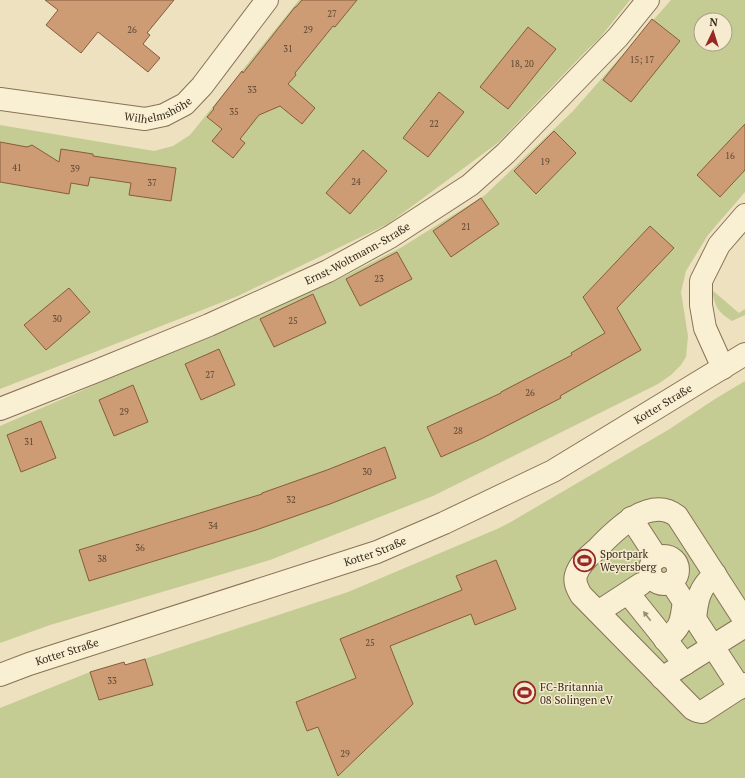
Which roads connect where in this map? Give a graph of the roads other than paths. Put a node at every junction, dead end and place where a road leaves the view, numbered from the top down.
1 (267, 0) edge
2 (648, 0) edge
3 (0, 99) edge
4 (745, 215) edge
5 (745, 354) edge
6 (723, 368) junction
7 (0, 409) edge
8 (631, 518) junction
9 (698, 549) junction
10 (664, 570) junction
11 (715, 574) junction
12 (628, 593) junction
13 (689, 610) junction
14 (598, 612) junction
15 (745, 621) edge
16 (745, 626) edge
17 (665, 640) junction
18 (713, 646) junction
19 (684, 664) junction
20 (0, 675) edge
21 (662, 678) junction
22 (742, 686) edge

1 - 3 street, Wilhelmshöhe
2 - 7 street, Ernst-Woltmann-Straße
4 - 6 street
5 - 6 street, Kotter Straße
6 - 20 street, Kotter Straße
8 - 9 street
8 - 10 street
8 - 14 street
9 - 10 street
9 - 11 street
10 - 12 street
10 - 13 street
11 - 13 street
11 - 15 street
12 - 14 street
17 -> 12 street
13 - 17 street
13 - 18 street
14 - 21 street
16 - 18 street
17 - 19 street
18 - 19 street
18 - 22 street
19 - 21 street
21 - 22 street

